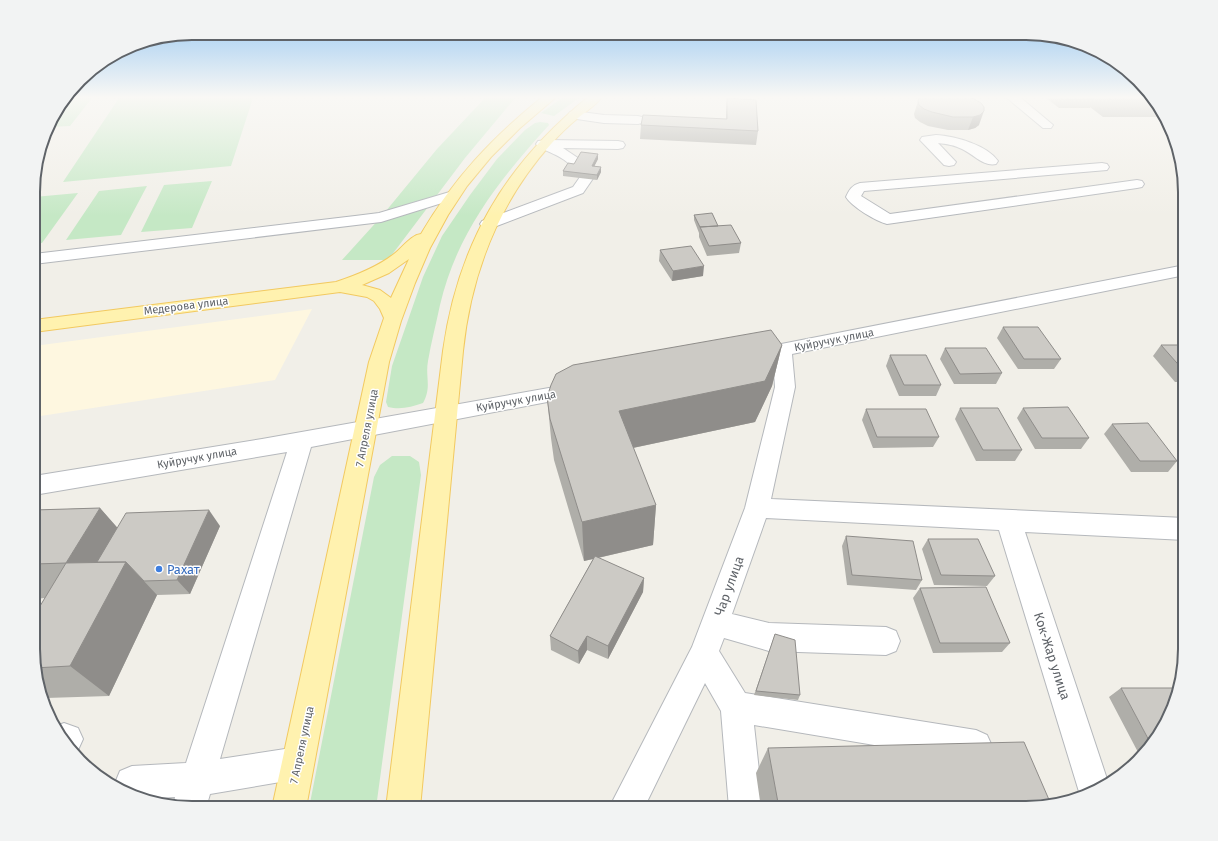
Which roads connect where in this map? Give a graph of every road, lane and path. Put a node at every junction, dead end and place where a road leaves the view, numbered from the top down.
1 (503, 137) edge
2 (550, 137) edge
3 (543, 144) junction
4 (618, 145) dead end
5 (1087, 158) dead end
6 (991, 161) dead end
7 (949, 162) dead end
8 (969, 167) dead end
9 (1102, 167) junction
10 (980, 177) junction
11 (453, 195) junction
12 (435, 223) junction
13 (488, 224) junction
14 (40, 258) edge
15 (1178, 271) edge
16 (338, 287) junction
17 (392, 318) junction
18 (40, 325) edge
19 (782, 350) junction
20 (735, 359) edge
21 (595, 386) edge
22 (446, 414) junction
23 (367, 428) junction
24 (302, 440) junction
25 (40, 485) edge
26 (757, 508) junction
27 (1009, 521) junction
28 (1178, 529) edge
29 (716, 624) junction
30 (886, 641) dead end
31 (704, 653) junction
32 (736, 707) junction
33 (976, 746) edge
34 (298, 763) junction
35 (132, 783) dead end
36 (1093, 785) edge
37 (194, 793) edge
38 (290, 801) edge
39 (405, 801) edge
40 (630, 801) edge
41 (745, 801) edge

1 - 11 main road, 7 Апреля улица
2 - 3 main road
3 - 4 street
3 - 13 main road
3 - 13 street
5 - 9 street
6 - 7 street
8 - 10 street
9 - 10 street
9 - 10 street
11 - 12 main road, 7 Апреля улица
11 - 14 street
12 - 16 main road, Медерова улица
12 - 17 main road, 7 Апреля улица
13 - 22 main road
15 - 19 street, Куйручук улица
16 - 17 main road, Медерова улица
16 - 18 main road, Медерова улица
17 - 23 main road, 7 Апреля улица
19 - 20 street, Куйручук улица
19 - 26 street, Чар улица
21 - 22 street, Куйручук улица
22 - 23 street, Куйручук улица
22 - 39 main road
23 - 24 street, Куйручук улица
23 - 34 main road, 7 Апреля улица
24 - 25 street, Куйручук улица
24 - 37 street
26 - 27 street
26 - 29 street, Чар улица
27 - 28 street
27 - 36 street, Кок-Жар улица
29 - 30 street
29 - 31 street, Чар улица
31 - 32 street
31 - 40 street, Чар улица
32 - 33 street
32 - 41 street
34 - 37 street
34 - 38 main road, 7 Апреля улица
35 - 37 street

